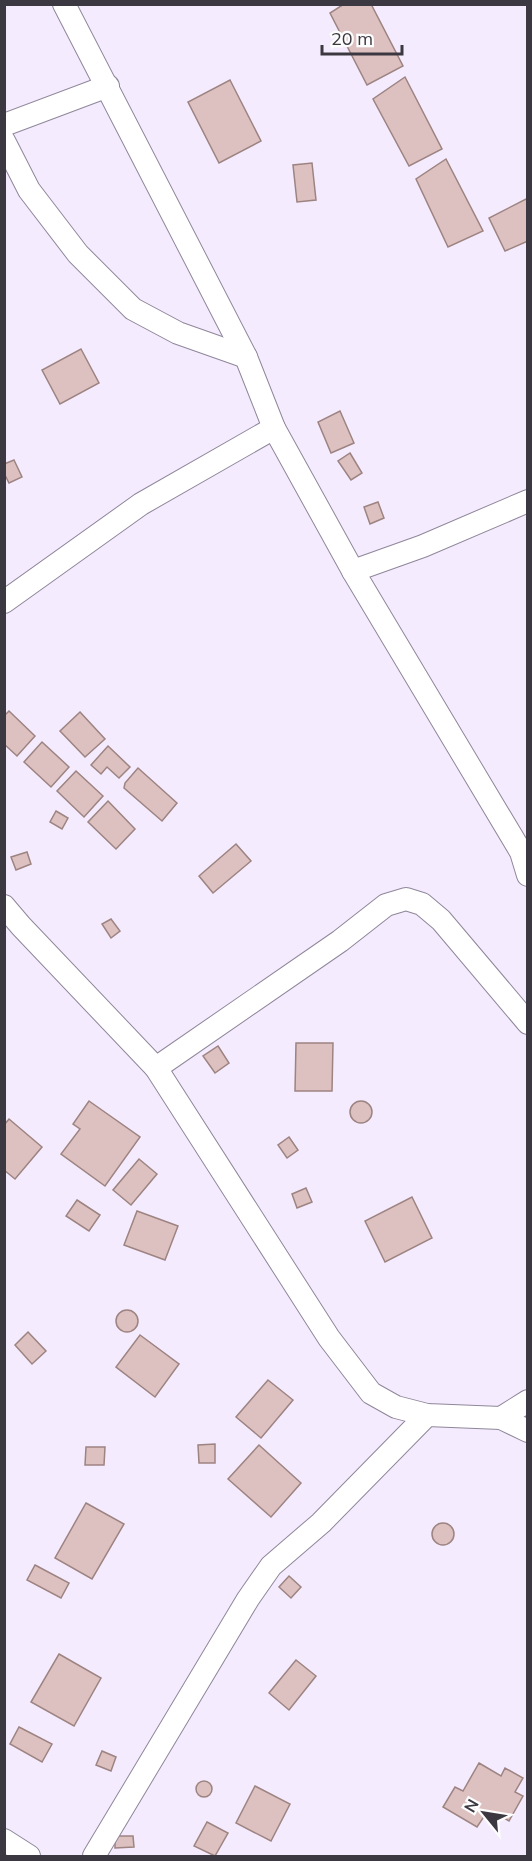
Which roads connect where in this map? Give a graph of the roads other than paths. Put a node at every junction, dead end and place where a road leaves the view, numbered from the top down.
1 (64, 4) edge
2 (108, 86) junction
3 (4, 125) edge
4 (4, 141) edge
5 (246, 357) junction
6 (274, 428) junction
7 (528, 501) edge
8 (353, 571) junction
9 (4, 602) edge
10 (524, 848) edge
11 (528, 875) edge
12 (4, 906) edge
13 (528, 1023) edge
14 (156, 1068) junction
15 (528, 1401) edge
16 (427, 1415) junction
17 (501, 1418) junction
18 (528, 1431) edge
19 (4, 1840) edge
20 (29, 1857) edge
21 (94, 1857) edge

1 - 2 street
2 - 3 street
2 - 5 street
4 - 5 street
5 - 6 street
6 - 8 street
6 - 9 street
7 - 8 street
8 - 10 street
10 - 11 street
12 - 14 street
13 - 14 street
14 - 16 street
15 - 17 street
16 - 17 street
16 - 21 street
17 - 18 street
19 - 20 street

